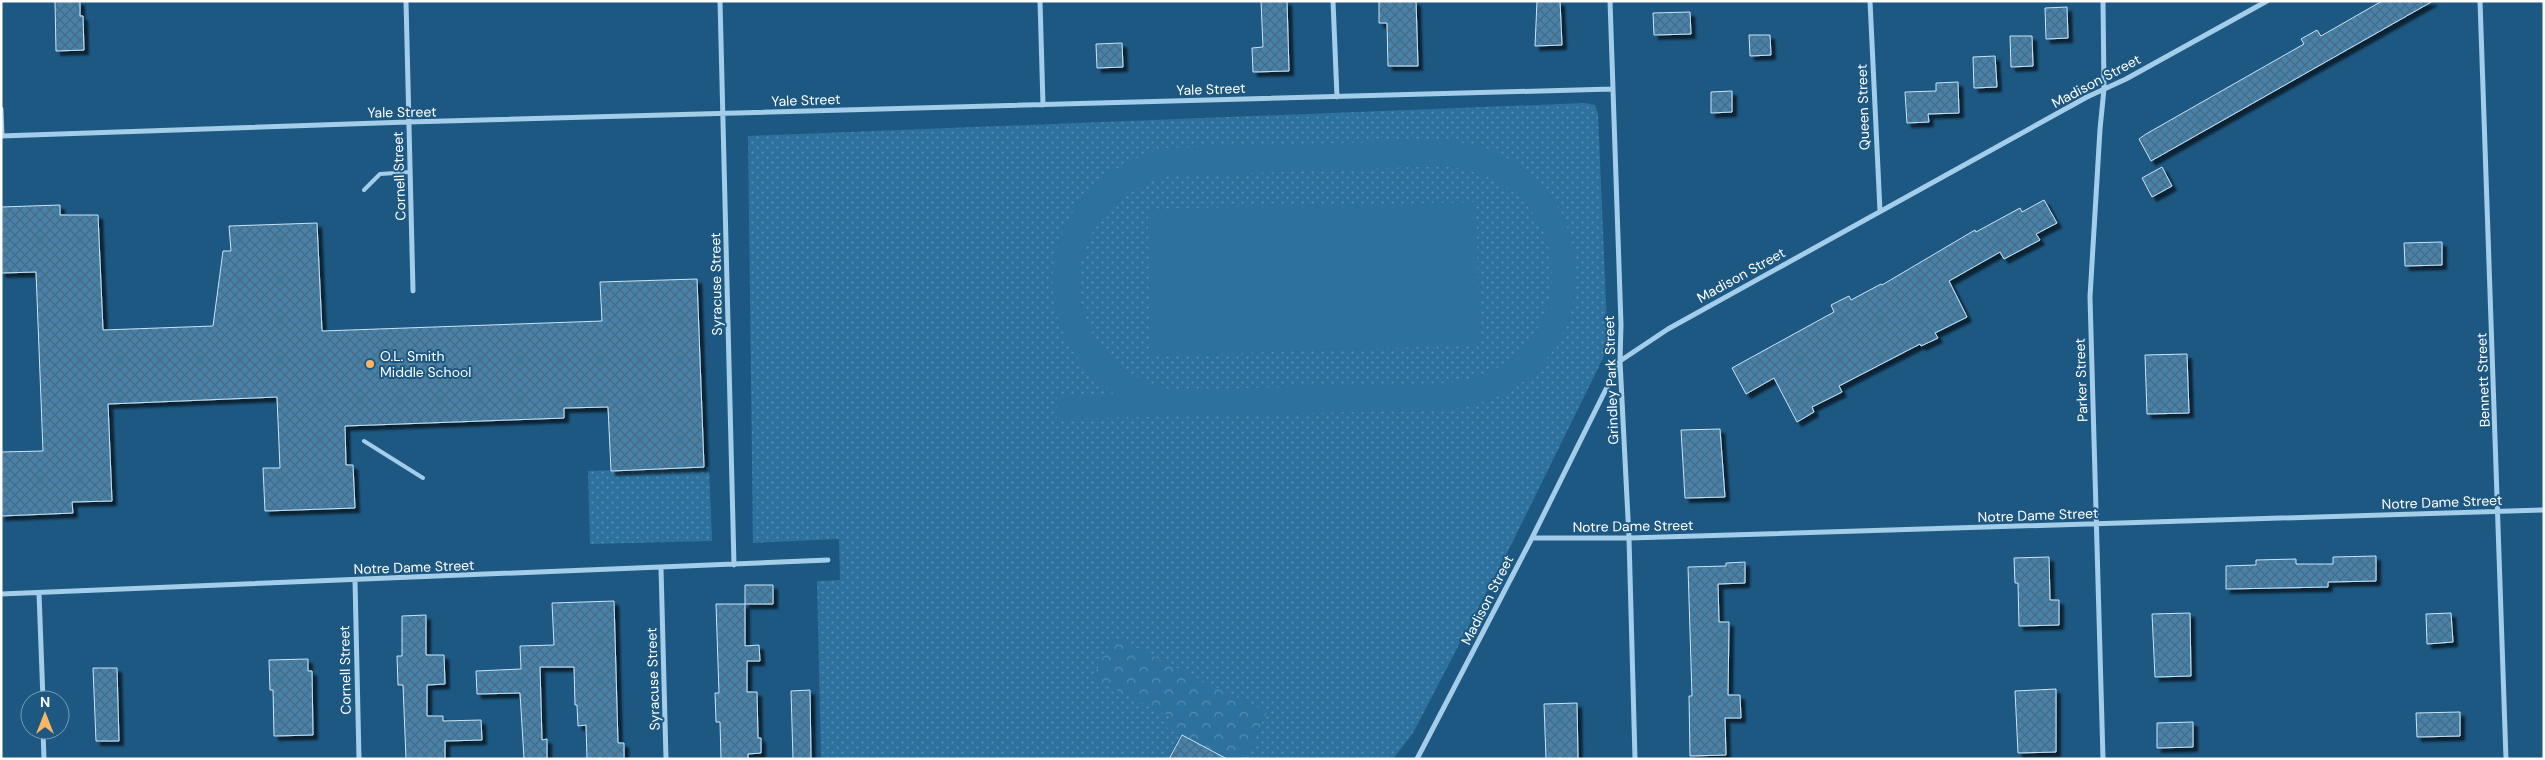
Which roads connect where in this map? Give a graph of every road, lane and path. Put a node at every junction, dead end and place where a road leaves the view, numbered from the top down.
1 (406, 1) edge
2 (720, 1) edge
3 (1040, 1) edge
4 (1333, 1) edge
5 (1610, 1) edge
6 (1870, 1) edge
7 (2103, 1) edge
8 (2267, 1) edge
9 (2480, 1) edge
10 (1612, 89) junction
11 (2104, 89) junction
12 (1336, 97) junction
13 (1043, 105) junction
14 (1, 109) edge
15 (723, 114) junction
16 (408, 122) junction
17 (2, 136) edge
18 (410, 172) junction
19 (364, 190) dead end
20 (1880, 211) junction
21 (413, 291) dead end
22 (1620, 361) junction
23 (364, 442) dead end
24 (423, 478) dead end
25 (2544, 510) edge
26 (2499, 512) junction
27 (2096, 524) junction
28 (1532, 538) junction
29 (1629, 538) junction
30 (828, 560) dead end
31 (734, 565) junction
32 (661, 568) junction
33 (355, 580) junction
34 (39, 593) junction
35 (1, 594) edge
36 (43, 690) edge
37 (44, 740) edge
38 (44, 759) edge
39 (359, 759) edge
40 (666, 759) edge
41 (1417, 759) edge
42 (1636, 759) edge
43 (2103, 759) edge
44 (2506, 759) edge

1 - 16 street, Cornell Street
2 - 15 street, Syracuse Street
3 - 13 street
4 - 12 street
5 - 10 street, Grindley Park Street
6 - 20 street, Queen Street
7 - 11 street, Parker Street
8 - 11 street, Madison Street
9 - 26 street, Bennett Street
10 - 12 street, Yale Street
10 - 22 street, Grindley Park Street
11 - 20 street, Madison Street
11 - 27 street, Parker Street
12 - 13 street, Yale Street
13 - 15 street, Yale Street
14 - 17 street
15 - 16 street, Yale Street
15 - 31 street, Syracuse Street
16 - 17 street, Yale Street
16 - 18 street, Cornell Street
18 - 19 lane
18 - 21 street, Cornell Street
20 - 22 street, Madison Street
22 - 28 street, Madison Street
22 - 29 street, Grindley Park Street
23 - 24 lane
25 - 26 street, Notre Dame Street
26 - 27 street, Notre Dame Street
26 - 44 street, Bennett Street
27 - 29 street, Notre Dame Street
27 - 43 street, Parker Street
28 - 29 street, Notre Dame Street
28 - 41 street, Madison Street
29 - 42 street, Grindley Park Street
30 - 31 street, Notre Dame Street
31 - 32 street, Notre Dame Street
32 - 33 street, Notre Dame Street
32 - 40 street, Syracuse Street
33 - 34 street, Notre Dame Street
33 - 39 street, Cornell Street
34 - 35 street, Notre Dame Street
34 - 36 street
37 - 38 street

